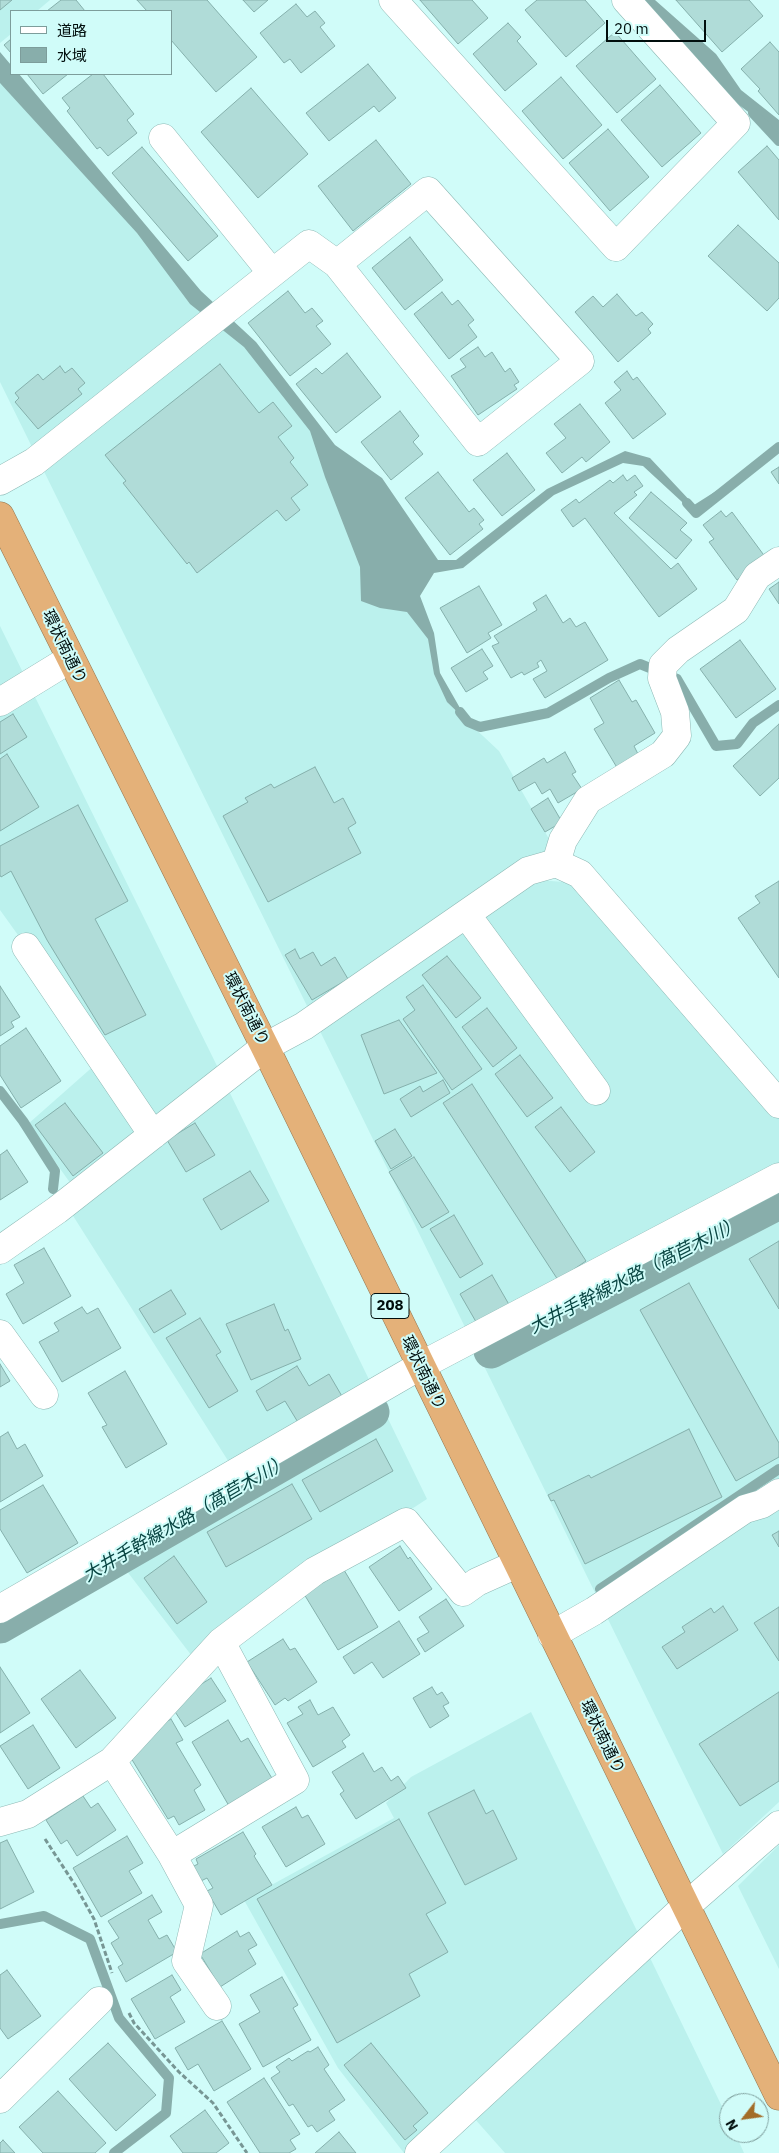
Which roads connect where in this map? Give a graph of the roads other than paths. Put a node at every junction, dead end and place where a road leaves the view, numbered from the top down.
1 (393, 0) edge
2 (626, 0) edge
3 (163, 138) dead end
4 (337, 264) junction
5 (272, 273) junction
6 (0, 481) edge
7 (0, 516) edge
8 (779, 561) edge
9 (70, 659) junction
10 (0, 702) edge
11 (556, 863) junction
12 (466, 914) junction
13 (26, 947) dead end
14 (265, 1047) junction
15 (596, 1091) dead end
16 (779, 1104) edge
17 (153, 1135) junction
18 (779, 1177) edge
19 (0, 1250) edge
20 (0, 1334) edge
21 (420, 1366) junction
22 (44, 1395) dead end
23 (779, 1493) edge
24 (517, 1564) junction
25 (0, 1609) edge
26 (552, 1635) junction
27 (221, 1642) junction
28 (112, 1761) junction
29 (0, 1822) edge
30 (779, 1825) edge
31 (172, 1855) junction
32 (685, 1907) junction
33 (112, 1995) road end
34 (217, 2006) dead end
35 (779, 2096) edge
36 (0, 2098) edge
37 (419, 2153) edge

1 - 2 street
3 - 5 street
4 - 4 street
4 - 5 street
5 - 6 street
7 - 9 highway, 環状南通り / 208
8 - 11 street
9 - 10 street
9 - 14 highway, 環状南通り / 208
11 - 12 street
11 - 16 street
12 - 14 street
12 - 15 street
13 - 17 street
14 - 17 street
14 - 21 highway, 環状南通り / 208
17 - 19 street
18 - 21 street
20 - 22 street
21 - 24 highway, 環状南通り / 208
21 - 25 street
23 - 26 street
24 - 26 highway, 環状南通り / 208
24 - 27 street
26 - 32 highway, 環状南通り / 208
27 - 28 street
27 - 31 street
28 - 29 street
28 - 31 street
30 - 32 street
31 - 34 street
32 - 35 highway, 環状南通り / 208
32 - 37 street
33 - 36 street

